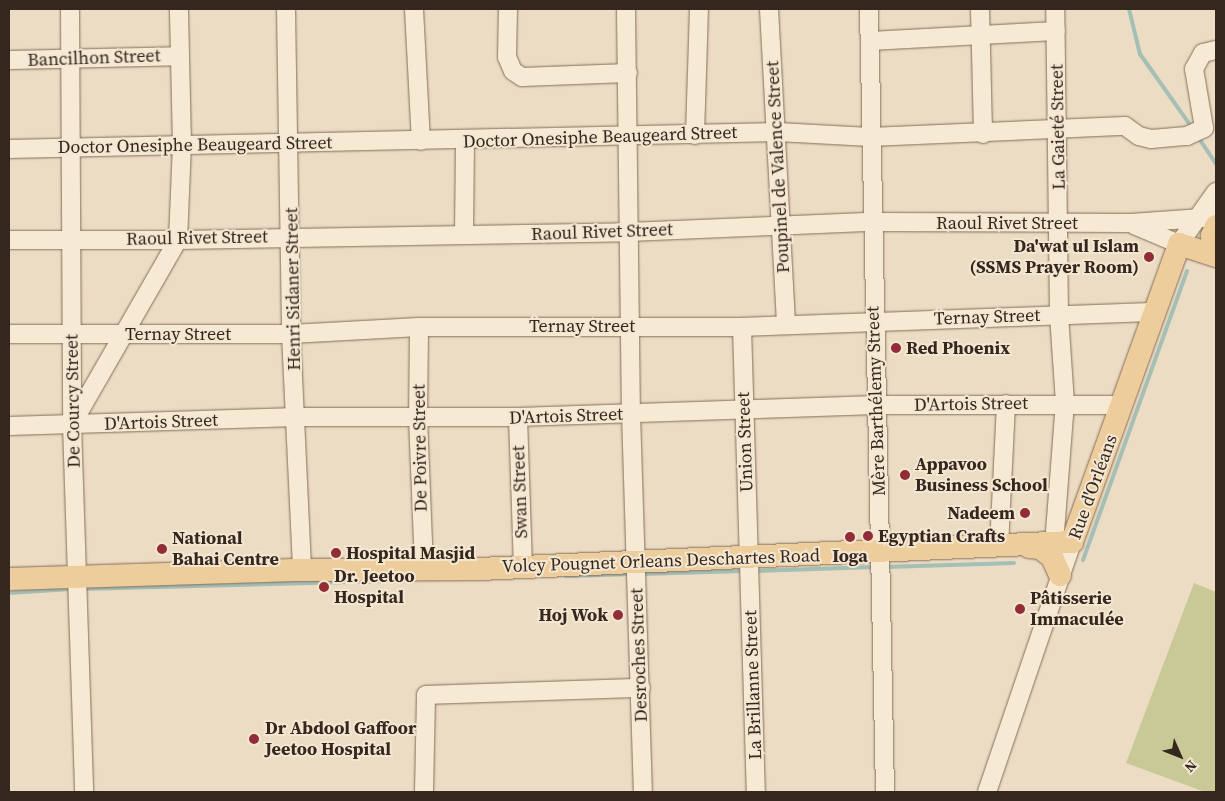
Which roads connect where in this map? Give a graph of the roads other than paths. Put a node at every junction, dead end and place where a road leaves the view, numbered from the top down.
1 (70, 9) edge
2 (179, 9) edge
3 (286, 9) edge
4 (414, 9) edge
5 (508, 9) edge
6 (626, 9) edge
7 (699, 9) edge
8 (769, 9) edge
9 (869, 9) edge
10 (980, 9) edge
11 (1056, 9) edge
12 (1056, 31) junction
13 (982, 35) junction
14 (870, 41) junction
15 (1210, 52) edge
16 (180, 56) junction
17 (70, 57) junction
18 (9, 60) edge
19 (628, 73) junction
20 (1059, 128) junction
21 (778, 132) junction
22 (983, 134) junction
23 (695, 135) junction
24 (626, 136) junction
25 (870, 137) junction
26 (421, 140) junction
27 (465, 141) junction
28 (290, 142) junction
29 (182, 145) junction
30 (72, 147) junction
31 (9, 149) edge
32 (1216, 192) edge
33 (1196, 216) junction
34 (1216, 217) edge
35 (872, 222) junction
36 (1058, 223) junction
37 (1131, 223) junction
38 (780, 224) junction
39 (1216, 226) edge
40 (629, 232) junction
41 (464, 235) junction
42 (292, 237) junction
43 (70, 239) junction
44 (9, 240) edge
45 (178, 240) junction
46 (1179, 244) junction
47 (1216, 250) edge
48 (1216, 256) edge
49 (1156, 312) junction
50 (1059, 315) junction
51 (874, 321) junction
52 (786, 325) junction
53 (631, 326) junction
54 (419, 327) junction
55 (742, 327) junction
56 (9, 334) edge
57 (72, 334) junction
58 (292, 334) junction
59 (126, 335) junction
60 (1065, 403) junction
61 (1006, 404) junction
62 (877, 405) junction
63 (1123, 405) junction
64 (744, 410) junction
65 (631, 414) junction
66 (518, 417) junction
67 (297, 418) junction
68 (418, 418) junction
69 (72, 425) junction
70 (9, 426) edge
71 (1063, 544) junction
72 (1026, 546) junction
73 (999, 547) junction
74 (880, 553) junction
75 (523, 567) junction
76 (749, 567) junction
77 (424, 569) junction
78 (302, 570) junction
79 (636, 572) junction
80 (1060, 575) junction
81 (9, 579) edge
82 (79, 585) junction
83 (641, 688) junction
84 (84, 792) edge
85 (424, 792) edge
86 (643, 792) edge
87 (756, 792) edge
88 (885, 792) edge
89 (987, 792) edge

1 - 17 street, De Courcy Street
2 - 16 street
3 - 28 street, Henri Sidaner Street
4 - 26 street
5 - 19 street
6 - 19 street, Desroches Street
7 - 23 street
8 - 21 street, Poupinel de Valence Street
9 - 14 street, Mère Barthélemy Street
10 - 13 street
11 - 12 street, La Gaieté Street
12 - 13 street
12 - 20 street, La Gaieté Street
13 - 14 street
13 - 22 street
14 - 25 street, Mère Barthélemy Street
15 - 20 street, Doctor Onesiphe Beaugeard Street
16 - 17 street, Bancilhon Street
16 - 29 street
17 - 18 street, Bancilhon Street
17 - 30 street, De Courcy Street
19 - 24 street, Desroches Street
20 - 22 street, Doctor Onesiphe Beaugeard Street
20 - 36 street, La Gaieté Street
21 - 23 street, Doctor Onesiphe Beaugeard Street
21 - 25 street, Doctor Onesiphe Beaugeard Street
21 - 38 street, Poupinel de Valence Street
22 - 25 street, Doctor Onesiphe Beaugeard Street
23 - 24 street, Doctor Onesiphe Beaugeard Street
24 - 27 street, Doctor Onesiphe Beaugeard Street
24 - 40 street, Desroches Street
25 - 35 street, Mère Barthélemy Street
26 - 27 street, Doctor Onesiphe Beaugeard Street
26 - 28 street, Doctor Onesiphe Beaugeard Street
27 - 41 street
28 - 29 street, Doctor Onesiphe Beaugeard Street
28 - 42 street, Henri Sidaner Street
29 - 30 street, Doctor Onesiphe Beaugeard Street
29 - 45 street
30 - 31 street, Doctor Onesiphe Beaugeard Street
30 - 43 street, De Courcy Street
32 - 33 street, Rue d'Orléans
33 - 34 street, Raoul Rivet Street
33 - 37 street, Raoul Rivet Street
33 - 46 street, Rue d'Orléans
35 - 36 street, Raoul Rivet Street
35 - 38 street, Raoul Rivet Street
35 - 51 street, Mère Barthélemy Street
36 - 37 street, Raoul Rivet Street
36 - 50 street, La Gaieté Street
37 - 46 street
38 - 40 street, Raoul Rivet Street
38 - 52 street, Poupinel de Valence Street
39 - 47 main road
40 - 41 street, Raoul Rivet Street
40 - 53 street, Desroches Street
41 - 42 street, Raoul Rivet Street
42 - 45 street, Raoul Rivet Street
42 - 58 street, Henri Sidaner Street
43 - 44 street, Raoul Rivet Street
43 - 45 street, Raoul Rivet Street
43 - 57 street, De Courcy Street
45 - 59 street
46 - 48 main road
46 - 49 main road, Rue d'Orléans
49 - 50 street, Ternay Street
49 - 63 main road, Rue d'Orléans
50 - 51 street, Ternay Street
50 - 60 street, La Gaieté Street
51 - 52 street, Ternay Street
51 - 62 street, Mère Barthélemy Street
52 - 55 street, Ternay Street
53 - 54 street, Ternay Street
53 - 55 street, Ternay Street
53 - 65 street, Desroches Street
54 - 58 street, Ternay Street
54 - 68 street, De Poivre Street
55 - 64 street, Union Street
56 - 57 street, Ternay Street
57 - 59 street, Ternay Street
57 - 69 street, De Courcy Street
58 - 59 street, Ternay Street
58 - 67 street, Henri Sidaner Street
59 - 69 street
60 - 61 street, D'Artois Street
60 - 63 street, D'Artois Street
60 - 71 street, La Gaieté Street
61 - 62 street, D'Artois Street
61 - 73 street
62 - 64 street, D'Artois Street
62 - 74 street, Mère Barthélemy Street
63 - 71 main road, Rue d'Orléans
64 - 65 street, D'Artois Street
64 - 76 street, Union Street
65 - 66 street, D'Artois Street
65 - 79 street, Desroches Street
66 - 68 street, D'Artois Street
66 - 75 street, Swan Street
67 - 68 street, D'Artois Street
67 - 69 street, D'Artois Street
67 - 78 street, Henri Sidaner Street
68 - 77 street, De Poivre Street
69 - 70 street, D'Artois Street
69 - 82 street, De Courcy Street
71 - 72 main road, Volcy Pougnet Orleans Deschartes Road
71 - 80 street, Rue d'Orléans
72 - 73 main road, Volcy Pougnet Orleans Deschartes Road
72 - 80 main road
73 - 74 main road, Volcy Pougnet Orleans Deschartes Road
74 - 76 main road, Volcy Pougnet Orleans Deschartes Road
74 - 88 street, Mère Barthélemy Street
75 - 77 main road, Volcy Pougnet Orleans Deschartes Road
75 - 79 main road, Volcy Pougnet Orleans Deschartes Road
76 - 79 main road, Volcy Pougnet Orleans Deschartes Road
76 - 87 street, La Brillanne Street
77 - 78 main road, Volcy Pougnet Orleans Deschartes Road
78 - 82 main road, Volcy Pougnet Orleans Deschartes Road
79 - 83 street, Desroches Street
80 - 89 street, Rue d'Orléans
81 - 82 main road, Volcy Pougnet Orleans Deschartes Road
82 - 84 street, De Courcy Street
83 - 85 street
83 - 86 street, Desroches Street

